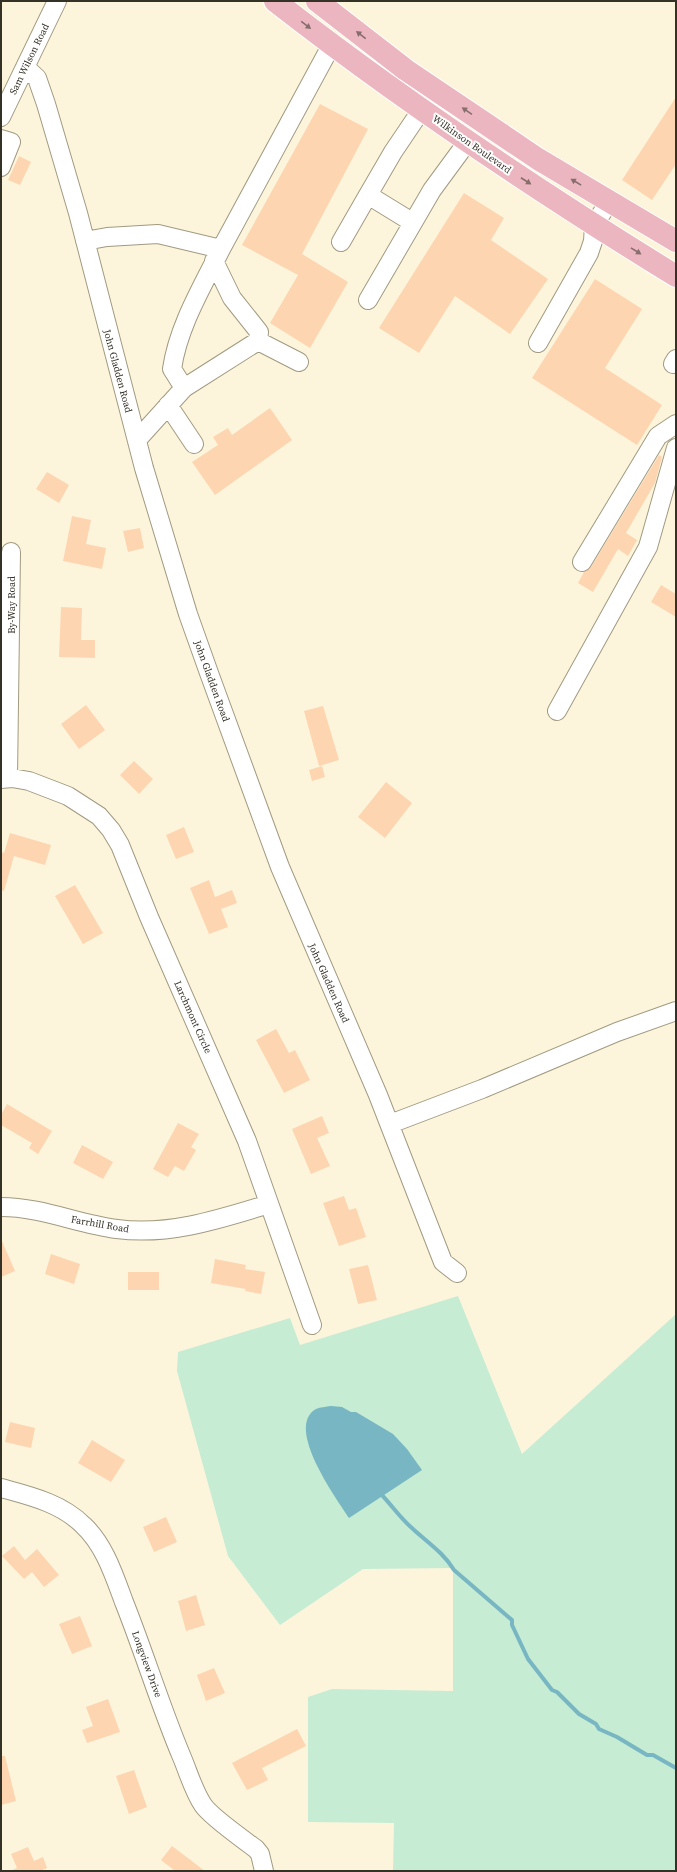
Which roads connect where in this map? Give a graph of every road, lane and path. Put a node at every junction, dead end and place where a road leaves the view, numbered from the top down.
1 (57, 1) edge
2 (275, 1) edge
3 (317, 1) edge
4 (332, 44) junction
5 (25, 67) junction
6 (422, 109) junction
7 (1, 117) edge
8 (1, 138) edge
9 (468, 141) junction
10 (1, 167) edge
11 (368, 195) junction
12 (609, 202) junction
13 (412, 222) junction
14 (594, 225) junction
15 (85, 241) junction
16 (676, 241) edge
17 (341, 242) dead end
18 (218, 255) junction
19 (676, 276) edge
20 (368, 300) dead end
21 (258, 342) junction
22 (538, 343) dead end
23 (299, 362) dead end
24 (184, 388) junction
25 (168, 405) junction
26 (676, 424) edge
27 (137, 440) junction
28 (194, 444) dead end
29 (676, 448) edge
30 (11, 552) dead end
31 (582, 562) dead end
32 (557, 711) dead end
33 (4, 778) edge
34 (676, 1012) edge
35 (390, 1124) junction
36 (269, 1204) junction
37 (1, 1207) edge
38 (457, 1273) dead end
39 (312, 1325) dead end
40 (1, 1488) edge
41 (264, 1871) edge

1 - 5 street, Sam Wilson Road
2 -> 4 main road, Wilkinson Boulevard
12 -> 3 main road
4 - 6 main road, Wilkinson Boulevard
4 - 18 street
5 - 7 street, Sam Wilson Road
5 - 15 street, John Gladden Road
6 - 9 main road, Wilkinson Boulevard
6 - 11 street
8 - 10 street
9 - 13 street
9 -> 14 main road, Wilkinson Boulevard
11 - 13 street
11 - 17 street
12 - 14 street
12 - 16 main road
13 - 20 street
14 -> 19 main road, Wilkinson Boulevard
14 - 22 street
15 - 18 street
15 - 27 street, John Gladden Road
18 - 21 street
18 - 24 street
21 - 23 street
21 - 24 street
24 - 25 street
25 - 27 street
25 - 28 street
26 - 31 street
27 - 35 street, John Gladden Road
29 - 32 street
30 - 33 street, By-Way Road
33 - 36 street, Larchmont Circle
34 - 35 street
35 - 38 street, John Gladden Road
36 - 37 street, Farrhill Road
36 - 39 street, Larchmont Circle
40 - 41 street, Longview Drive

